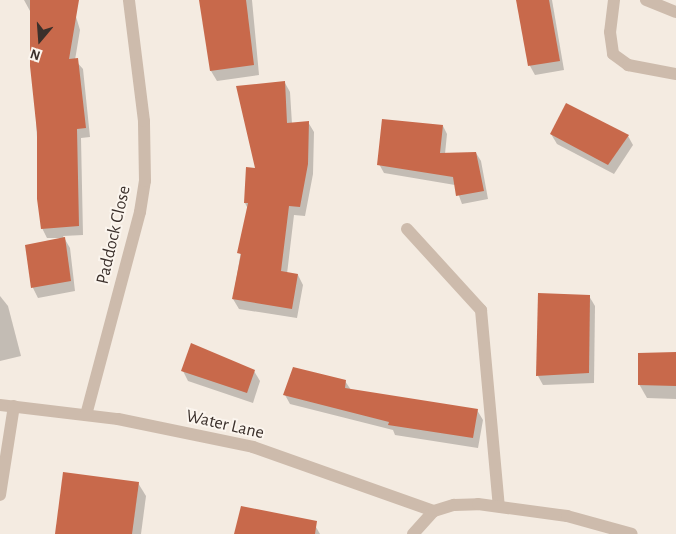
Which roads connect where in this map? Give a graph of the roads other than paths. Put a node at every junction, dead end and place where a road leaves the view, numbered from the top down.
1 (129, 0) edge
2 (614, 0) edge
3 (646, 0) edge
4 (676, 12) edge
5 (676, 74) edge
6 (407, 230) dead end
7 (0, 405) edge
8 (14, 406) junction
9 (86, 415) junction
10 (0, 495) edge
11 (499, 506) junction
12 (434, 511) junction
13 (413, 534) edge
14 (632, 534) edge

1 - 9 street, Paddock Close
2 - 5 street
3 - 4 street
6 - 11 street
7 - 8 street, Water Lane
8 - 9 street, Water Lane
8 - 10 street
9 - 12 street, Water Lane
11 - 12 street
11 - 14 street
12 - 13 street

